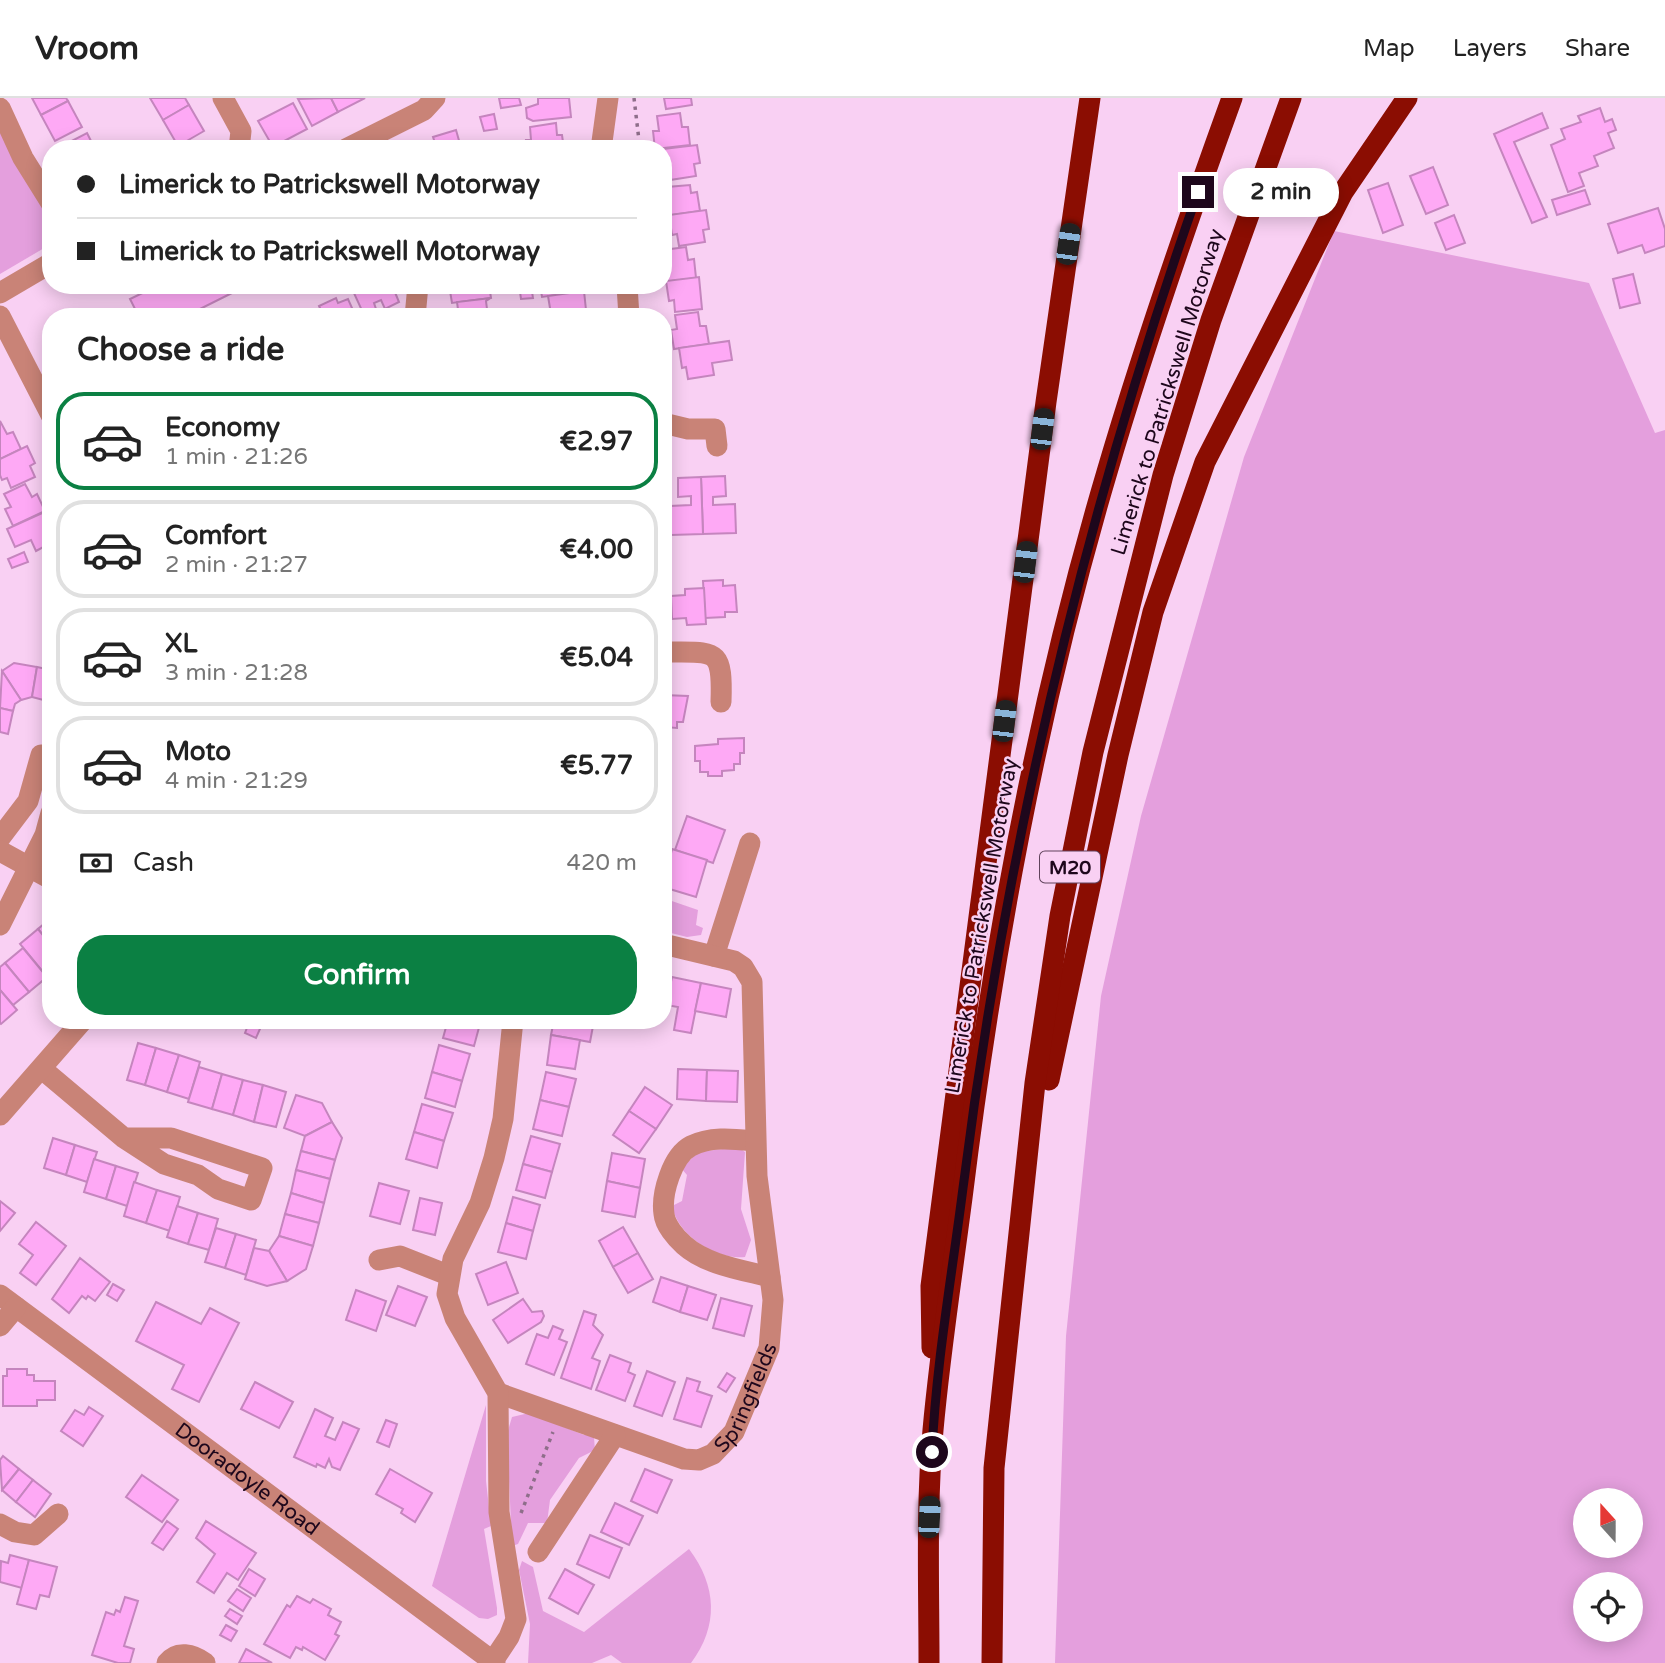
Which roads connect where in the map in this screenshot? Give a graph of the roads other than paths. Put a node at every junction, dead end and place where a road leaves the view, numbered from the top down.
1 (223, 98) edge
2 (435, 98) edge
3 (608, 98) edge
4 (1090, 98) edge
5 (1232, 98) edge
6 (1291, 98) edge
7 (1407, 98) edge
8 (0, 108) edge
9 (388, 139) edge
10 (240, 140) edge
11 (602, 140) edge
12 (42, 189) edge
13 (42, 268) edge
14 (0, 293) edge
15 (0, 316) edge
16 (42, 398) edge
17 (672, 425) edge
18 (717, 446) dead end
19 (672, 652) edge
20 (722, 702) dead end
21 (42, 755) edge
22 (0, 838) edge
23 (42, 840) edge
24 (750, 843) dead end
25 (0, 851) edge
26 (28, 866) junction
27 (42, 874) edge
28 (0, 925) edge
29 (672, 946) edge
30 (714, 956) junction
31 (75, 1029) edge
32 (512, 1029) edge
33 (42, 1069) junction
34 (0, 1115) edge
35 (124, 1138) junction
36 (755, 1141) junction
37 (379, 1260) dead end
38 (448, 1275) junction
39 (770, 1277) junction
40 (8, 1301) edge
41 (0, 1326) edge
42 (1003, 1376) junction
43 (498, 1393) junction
44 (933, 1431) junction
45 (615, 1435) junction
46 (58, 1514) dead end
47 (0, 1524) edge
48 (538, 1552) dead end
49 (494, 1662) edge
50 (167, 1663) edge
51 (205, 1663) edge
52 (929, 1663) edge
53 (992, 1663) edge

1 - 10 street
2 - 9 street
3 - 11 street
4 - 44 highway, M20
5 - 44 highway, Limerick to Patrickswell Motorway / M20
6 - 42 highway, Limerick to Patrickswell Motorway / M20
7 - 42 highway, M20
8 - 12 street
13 - 14 street
15 - 16 street
17 - 18 street
19 - 20 street
21 - 22 street
23 - 26 street
24 - 30 street
25 - 26 street
26 - 27 street
26 - 28 street
29 - 30 street, Springfields
30 - 36 street, Springfields
31 - 33 street
32 - 38 street
33 - 34 street
33 - 35 street
35 - 35 street
36 - 39 street, Springfields
36 - 39 street
37 - 38 street
38 - 43 street
39 - 45 street, Springfields
40 - 41 street
40 - 49 street, Dooradoyle Road
42 - 53 highway, Limerick to Patrickswell Motorway / M20
43 - 45 street, Springfields
43 - 49 street
44 - 52 highway, Limerick to Patrickswell Motorway / M20
45 - 48 street
46 - 47 street
50 - 51 street

